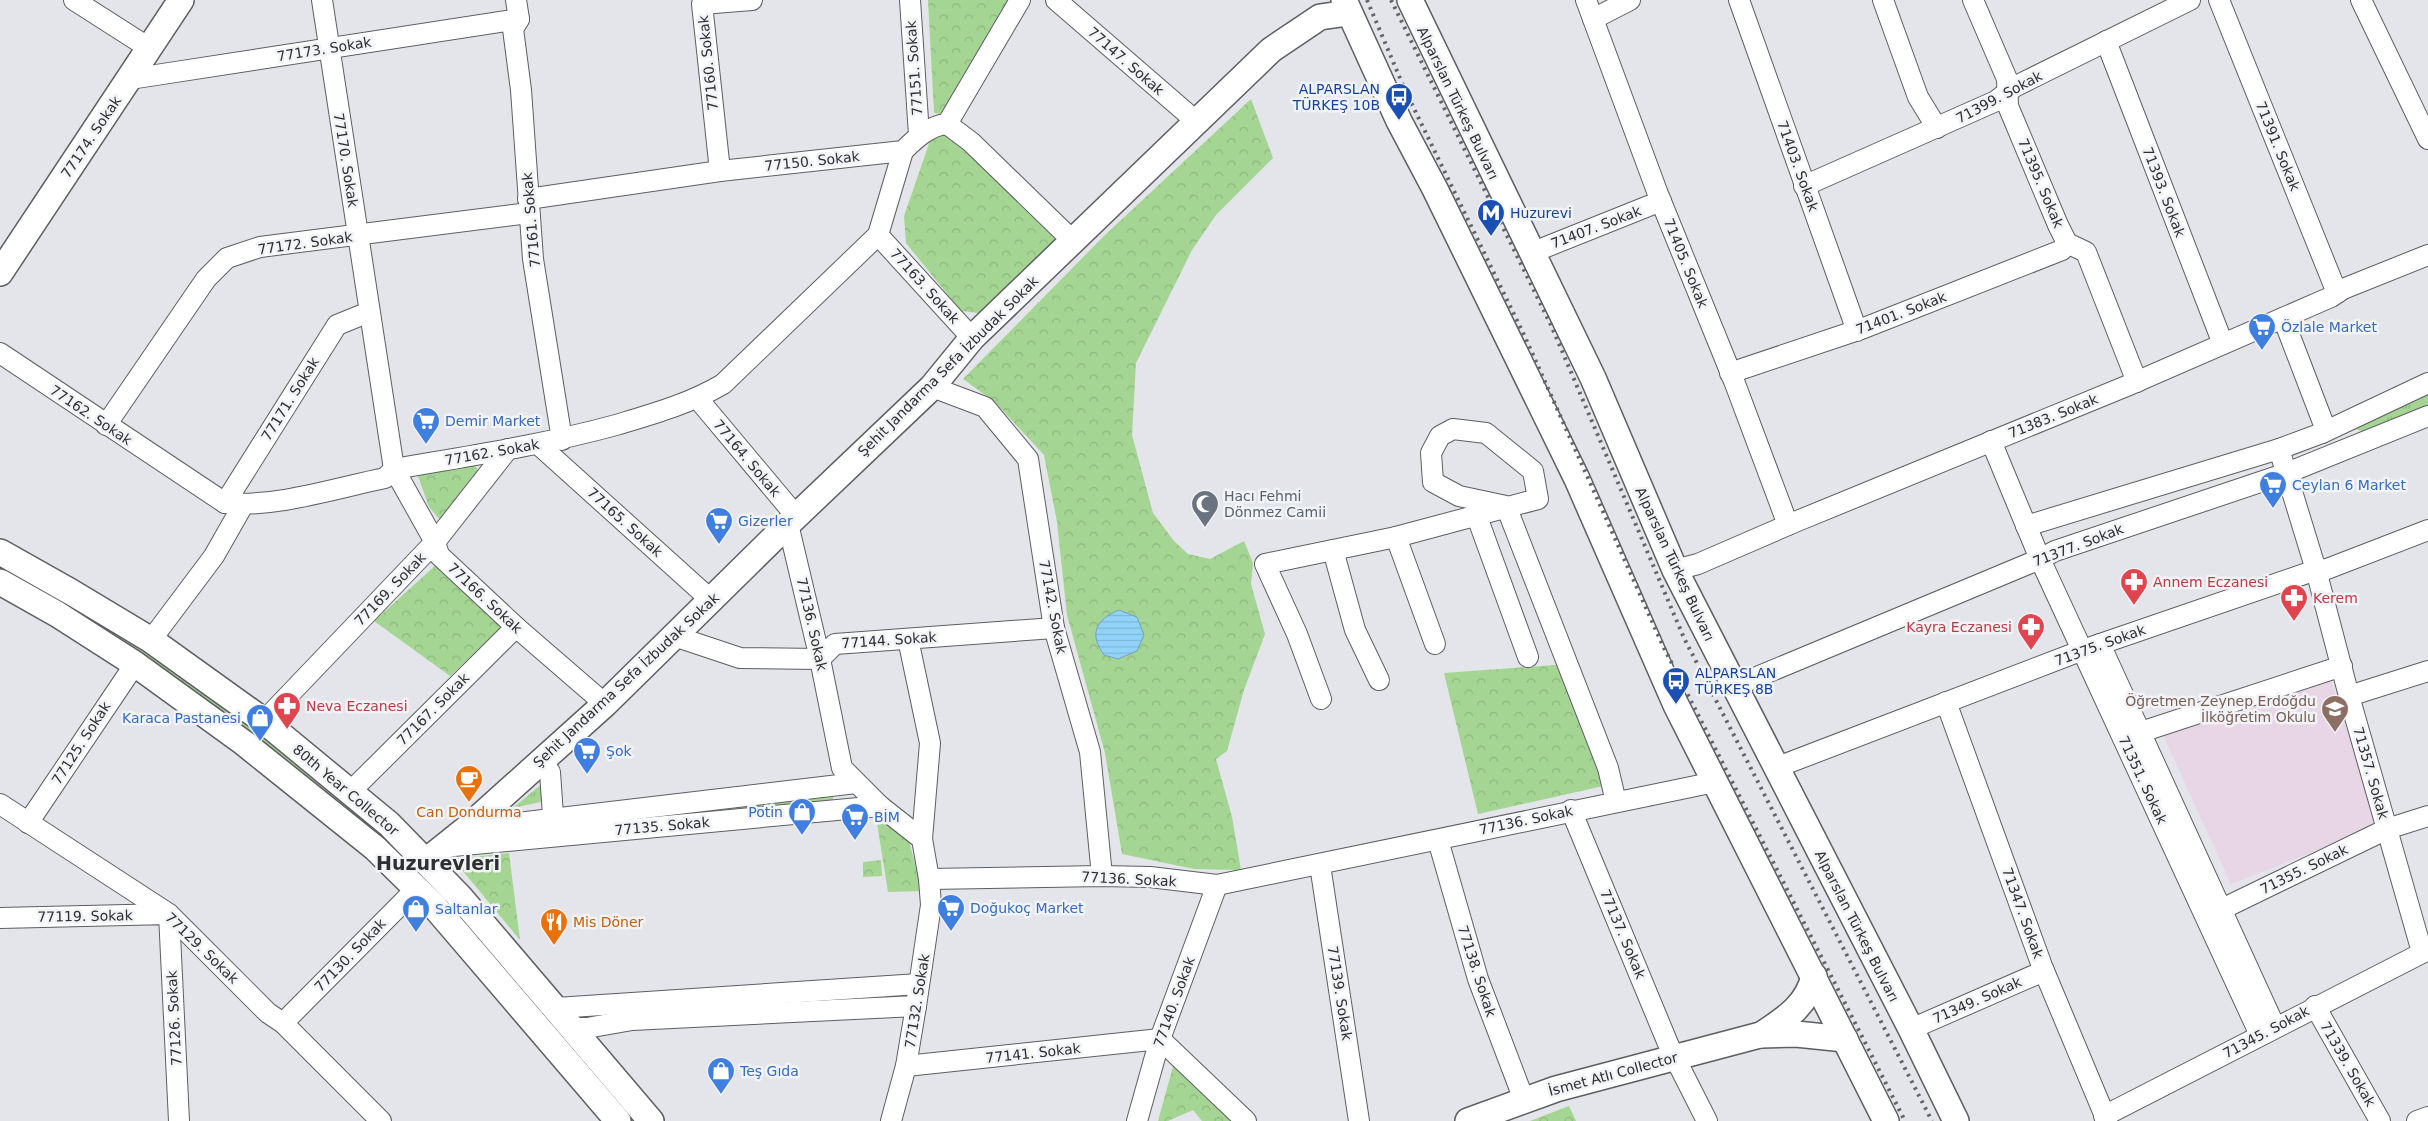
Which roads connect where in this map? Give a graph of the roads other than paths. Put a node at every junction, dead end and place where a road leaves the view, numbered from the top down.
1 (74, 0) edge
2 (181, 0) edge
3 (322, 0) edge
4 (752, 0) edge
5 (910, 0) edge
6 (1020, 0) edge
7 (1056, 0) edge
8 (1410, 0) edge
9 (1428, 0) edge
10 (1586, 0) edge
11 (1630, 0) edge
12 (1739, 0) edge
13 (1883, 0) edge
14 (1973, 0) edge
15 (2190, 0) edge
16 (2218, 0) edge
17 (2361, 0) edge
18 (700, 2) edge
19 (1346, 7) edge
20 (518, 10) edge
21 (1593, 19) junction
22 (1426, 36) junction
23 (2106, 41) junction
24 (149, 48) junction
25 (329, 48) junction
26 (130, 79) junction
27 (2007, 93) junction
28 (1197, 122) junction
29 (947, 124) junction
30 (1937, 128) junction
31 (919, 135) junction
32 (2428, 139) edge
33 (903, 151) junction
34 (720, 171) junction
35 (1804, 186) junction
36 (1662, 201) junction
37 (528, 206) junction
38 (357, 235) junction
39 (878, 235) junction
40 (1074, 242) junction
41 (2067, 242) junction
42 (1531, 253) junction
43 (2428, 255) edge
44 (0, 273) edge
45 (2337, 293) junction
46 (369, 312) junction
47 (2283, 318) junction
48 (1857, 330) junction
49 (972, 338) junction
50 (2223, 344) junction
51 (0, 353) edge
52 (1730, 373) junction
53 (2137, 382) junction
54 (2428, 383) edge
55 (932, 387) junction
56 (698, 399) junction
57 (2428, 416) edge
58 (106, 425) junction
59 (2322, 433) junction
60 (562, 440) junction
61 (1991, 441) junction
62 (538, 444) junction
63 (508, 449) junction
64 (2279, 449) junction
65 (394, 469) junction
66 (2287, 473) junction
67 (234, 504) junction
68 (1506, 506) junction
69 (1476, 514) junction
70 (792, 520) junction
71 (1788, 525) junction
72 (2026, 526) junction
73 (2428, 530) edge
74 (1396, 537) junction
75 (435, 542) junction
76 (1333, 550) junction
77 (0, 552) edge
78 (2040, 560) junction
79 (1675, 570) junction
80 (2316, 570) junction
81 (0, 582) edge
82 (711, 600) junction
83 (516, 627) junction
84 (1054, 628) junction
85 (674, 636) junction
86 (908, 638) junction
87 (151, 640) junction
88 (1435, 644) dead end
89 (2091, 647) junction
90 (1528, 656) dead end
91 (820, 659) junction
92 (134, 664) junction
93 (2342, 666) junction
94 (2428, 671) edge
95 (1379, 680) dead end
96 (1733, 687) junction
97 (2348, 696) junction
98 (1321, 699) dead end
99 (1946, 702) junction
100 (605, 704) junction
101 (264, 720) junction
102 (2141, 732) junction
103 (540, 762) junction
104 (1775, 768) junction
105 (1715, 782) junction
106 (856, 783) junction
107 (350, 792) junction
108 (1616, 802) junction
109 (0, 804) edge
110 (880, 806) junction
111 (1571, 810) junction
112 (2428, 816) edge
113 (28, 823) junction
114 (554, 827) junction
115 (466, 829) junction
116 (2386, 829) junction
117 (922, 839) junction
118 (1438, 840) junction
119 (434, 854) junction
120 (1320, 865) junction
121 (1102, 876) junction
122 (929, 879) junction
123 (1217, 886) junction
124 (417, 888) junction
125 (2222, 909) junction
126 (169, 914) junction
127 (0, 918) edge
128 (2425, 951) edge
129 (2044, 971) junction
130 (1814, 976) junction
131 (919, 984) junction
132 (916, 1006) junction
133 (2315, 1006) junction
134 (556, 1008) junction
135 (283, 1023) junction
136 (572, 1028) junction
137 (1911, 1029) junction
138 (2268, 1031) junction
139 (1760, 1035) junction
140 (1160, 1039) junction
141 (1845, 1039) junction
142 (1675, 1057) junction
143 (906, 1066) junction
144 (1524, 1100) junction
145 (2428, 1116) edge
146 (2105, 1118) edge
147 (179, 1121) edge
148 (381, 1121) edge
149 (618, 1121) edge
150 (651, 1121) edge
151 (891, 1121) edge
152 (1137, 1121) edge
153 (1246, 1121) edge
154 (1359, 1121) edge
155 (1468, 1121) edge
156 (1707, 1121) edge
157 (1886, 1121) edge
158 (1956, 1121) edge
159 (2380, 1121) edge
160 (2417, 1121) edge

1 - 24 street
2 - 24 main road, 77174. Sokak
3 - 25 street, 77170. Sokak
4 - 18 street, 77160. Sokak
5 - 31 street, 77151. Sokak
6 - 29 street
7 - 28 street, 77147. Sokak
8 - 22 main road, Alparslan Türkeş Bulvarı
9 - 22 main road
10 - 21 street, 71405. Sokak
11 - 21 street
12 - 35 street, 71403. Sokak
13 - 30 street
14 - 27 street, 71395. Sokak
15 - 23 street, 71399. Sokak
16 - 45 street, 71391. Sokak
17 - 32 street
18 - 34 street, 77160. Sokak
19 - 28 main road, Şehit Jandarma Sefa İzbudak Sokak
19 - 105 main road
20 - 25 street, 77173. Sokak
20 - 37 street, 77161. Sokak
21 - 36 street, 71405. Sokak
22 - 42 main road, Alparslan Türkeş Bulvarı
23 - 27 street, 71399. Sokak
23 - 50 street, 71393. Sokak
24 - 26 main road, 77174. Sokak
25 - 26 street, 77173. Sokak
25 - 38 street, 77170. Sokak
26 - 44 main road, 77174. Sokak
27 - 30 street, 71399. Sokak
27 - 41 street, 71395. Sokak
28 - 40 main road, Şehit Jandarma Sefa İzbudak Sokak
29 - 31 street
29 - 40 street
30 - 35 street, 71399. Sokak
31 - 33 street
33 - 34 street, 77150. Sokak
33 - 39 street, 77162. Sokak
34 - 37 street, 77150. Sokak
35 - 48 street, 71403. Sokak
36 - 42 street, 71407. Sokak
36 - 52 street, 71405. Sokak
37 - 38 street, 77172. Sokak
37 - 60 street, 77161. Sokak
38 - 46 street, 77170. Sokak
38 - 58 street, 77172. Sokak
39 - 49 street, 77163. Sokak
39 - 56 street, 77162. Sokak
40 - 49 main road, Şehit Jandarma Sefa İzbudak Sokak
41 - 48 street, 71401. Sokak
41 - 53 street, 71395. Sokak
42 - 79 main road, Alparslan Türkeş Bulvarı
43 - 45 street, 71383. Sokak
45 - 47 street, 71383. Sokak
46 - 65 street, 77170. Sokak
46 - 67 street, 77171. Sokak
47 - 50 street, 71383. Sokak
47 - 59 street
48 - 52 street, 71401. Sokak
49 - 55 main road, Şehit Jandarma Sefa İzbudak Sokak
50 - 53 street, 71383. Sokak
51 - 58 street, 77162. Sokak
52 - 71 street, 71405. Sokak
53 - 61 street, 71383. Sokak
54 - 59 street
55 - 70 main road, Şehit Jandarma Sefa İzbudak Sokak
55 - 84 street, 77142. Sokak
56 - 60 street, 77162. Sokak
56 - 70 street, 77164. Sokak
57 - 66 street, 71377. Sokak
58 - 67 street, 77162. Sokak
59 - 64 street
60 - 62 street, 77162. Sokak
61 - 71 street, 71383. Sokak
61 - 72 street, 71351. Sokak
62 - 63 street, 77162. Sokak
62 - 82 street, 77165. Sokak
63 - 65 street, 77162. Sokak
63 - 75 street, 77169. Sokak
64 - 66 street, 71357. Sokak
64 - 72 street
65 - 67 street, 77162. Sokak
65 - 75 street, 77166. Sokak
66 - 78 street, 71377. Sokak
66 - 80 street, 71357. Sokak
67 - 87 street, 77171. Sokak
68 - 68 street
68 - 69 street
68 - 108 street
69 - 74 street
69 - 90 street
70 - 82 main road, Şehit Jandarma Sefa İzbudak Sokak
70 - 91 street, 77136. Sokak
71 - 79 street, 71383. Sokak
72 - 78 street, 71351. Sokak
73 - 80 street, 71375. Sokak
74 - 76 street
74 - 88 street
75 - 83 street, 77166. Sokak
75 - 101 street, 77169. Sokak
76 - 95 street
76 - 98 street
77 - 87 main road, 80th Year Collector
78 - 89 street, 71351. Sokak
78 - 96 street, 71377. Sokak
79 - 96 main road, Alparslan Türkeş Bulvarı
80 - 89 street, 71375. Sokak
80 - 93 street, 71357. Sokak
81 - 92 main road, 80th Year Collector
82 - 85 main road, Şehit Jandarma Sefa İzbudak Sokak
83 - 100 street, 77166. Sokak
83 - 107 street, 77167. Sokak
84 - 86 street, 77144. Sokak
84 - 121 street, 77142. Sokak
85 - 91 street
85 - 100 main road, Şehit Jandarma Sefa İzbudak Sokak
86 - 91 street, 77144. Sokak
86 - 117 street
87 - 101 main road, 80th Year Collector
89 - 99 street, 71375. Sokak
89 - 102 street, 71351. Sokak
89 - 138 street, 71351. Sokak
91 - 106 street, 77136. Sokak
92 - 113 street, 77125. Sokak
92 - 124 main road, 80th Year Collector
93 - 97 street, 71357. Sokak
93 - 102 street
94 - 97 street
96 - 104 main road, Alparslan Türkeş Bulvarı
97 - 116 street, 71357. Sokak
99 - 104 street, 71375. Sokak
99 - 129 street, 71347. Sokak
100 - 103 main road, Şehit Jandarma Sefa İzbudak Sokak
101 - 107 main road, 80th Year Collector
102 - 125 street, 71351. Sokak
103 - 114 street
103 - 115 main road, Şehit Jandarma Sefa İzbudak Sokak
104 - 137 main road, Alparslan Türkeş Bulvarı
105 - 108 street, 77136. Sokak
105 - 130 main road
106 - 110 street, 77136. Sokak
106 - 114 street, 77135. Sokak
107 - 119 main road, 80th Year Collector
108 - 111 street, 77136. Sokak
109 - 113 street, 77129. Sokak
110 - 114 street, 77135. Sokak
110 - 117 street, 77136. Sokak
111 - 118 street, 77136. Sokak
111 - 142 street, 77137. Sokak
112 - 116 street, 71355. Sokak
113 - 126 street, 77129. Sokak
114 - 115 street, 77135. Sokak
114 - 119 street, 77135. Sokak
115 - 119 main road, Şehit Jandarma Sefa İzbudak Sokak
116 - 125 street, 71355. Sokak
116 - 128 street, 71357. Sokak
117 - 122 street
118 - 120 street, 77136. Sokak
118 - 144 street, 77138. Sokak
119 - 134 main road, 80th Year Collector
120 - 123 street, 77136. Sokak
120 - 154 street, 77139. Sokak
121 - 122 street, 77136. Sokak
121 - 123 street, 77136. Sokak
122 - 131 street, 77132. Sokak
123 - 140 street, 77140. Sokak
124 - 135 street, 77130. Sokak
124 - 149 main road, 80th Year Collector
125 - 138 street, 71351. Sokak
126 - 127 street, 77119. Sokak
126 - 135 street, 77129. Sokak
126 - 147 street, 77126. Sokak
128 - 133 street, 71345. Sokak
129 - 137 street, 71349. Sokak
129 - 146 street, 71347. Sokak
130 - 139 main road
130 - 141 main road
131 - 132 street, 77132. Sokak
131 - 134 street
132 - 136 street
132 - 143 street, 77132. Sokak
133 - 138 street, 71345. Sokak
133 - 159 street, 71339. Sokak
134 - 136 main road, 80th Year Collector
135 - 148 street, 77129. Sokak
136 - 150 main road, 80th Year Collector
137 - 158 main road, Alparslan Türkeş Bulvarı
138 - 146 street, 71345. Sokak
139 - 141 main road
139 - 142 main road, İsmet Atlı Collector
140 - 143 street, 77141. Sokak
140 - 152 street, 77140. Sokak
140 - 153 street
141 - 157 main road
142 - 144 main road, İsmet Atlı Collector
142 - 156 street, 77137. Sokak
143 - 151 street, 77132. Sokak
144 - 155 main road, İsmet Atlı Collector
145 - 160 street

